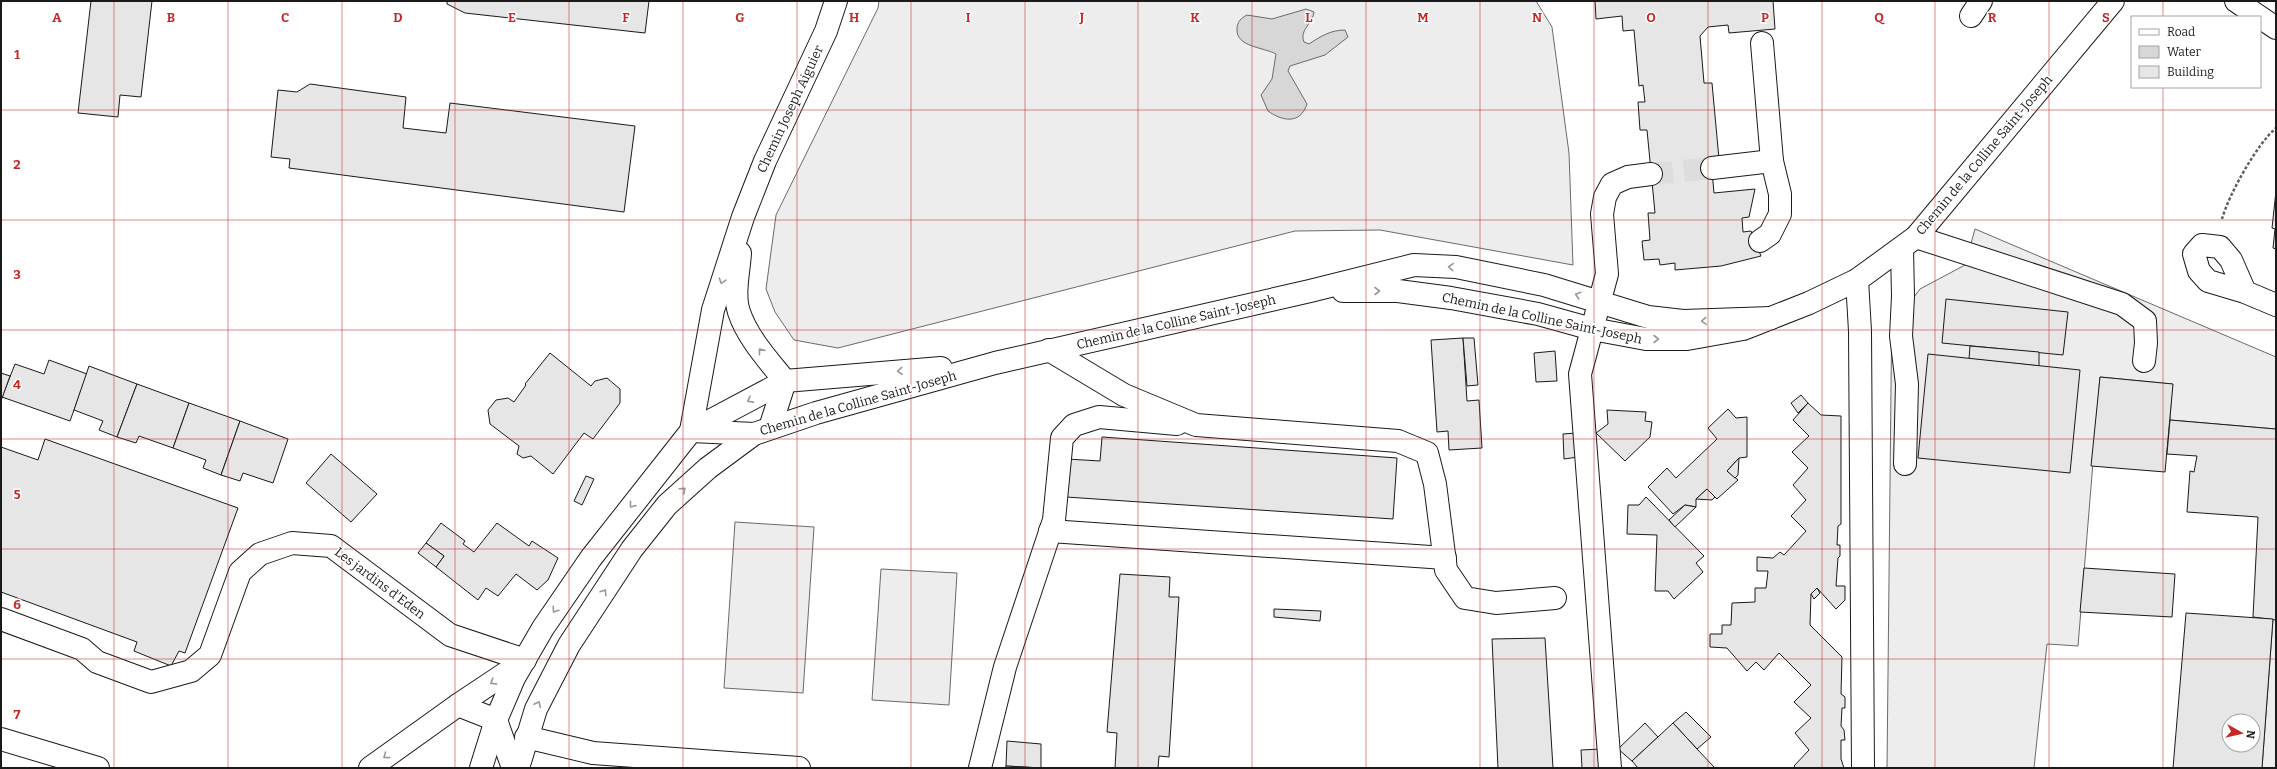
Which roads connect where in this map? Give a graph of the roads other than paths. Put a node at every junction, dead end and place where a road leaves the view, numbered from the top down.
1 (836, 1) edge
2 (2113, 1) edge
3 (2236, 1) edge
4 (2258, 16) edge
5 (2261, 18) edge
6 (2276, 28) edge
7 (1762, 43) dead end
8 (1772, 161) junction
9 (1712, 168) tunnel mouth
10 (1651, 174) tunnel mouth
11 (743, 217) junction
12 (1760, 242) dead end
13 (1909, 243) junction
14 (1857, 280) junction
15 (1310, 291) junction
16 (2244, 292) junction
17 (1599, 302) junction
18 (2276, 305) edge
19 (1771, 318) junction
20 (1592, 329) junction
21 (1049, 350) junction
22 (2144, 361) dead end
23 (995, 363) junction
24 (785, 381) junction
25 (1196, 426) junction
26 (691, 431) junction
27 (762, 431) junction
28 (1905, 464) dead end
29 (1050, 531) junction
30 (1445, 558) junction
31 (1555, 598) dead end
32 (1, 619) edge
33 (525, 660) junction
34 (458, 705) junction
35 (496, 720) junction
36 (526, 737) junction
37 (1, 739) edge
38 (98, 768) edge
39 (370, 768) edge
40 (482, 768) edge
41 (513, 768) edge
42 (518, 768) edge
43 (799, 768) edge
44 (980, 768) edge
45 (1610, 768) edge
46 (1863, 768) edge

1 - 11 street, Chemin Joseph Aiguier
2 - 13 street, Chemin de la Colline Saint-Joseph
3 - 4 street
5 - 6 street
7 - 8 street
8 - 9 street
8 - 12 street
10 - 17 street
24 -> 11 street, Chemin Joseph Aiguier
11 -> 26 street, Chemin Joseph Aiguier
13 - 14 street, Chemin de la Colline Saint-Joseph
13 - 22 street
13 - 28 street
14 - 19 street, Chemin de la Colline Saint-Joseph
14 - 46 street
17 -> 15 street, Chemin de la Colline Saint-Joseph
15 -> 20 street, Chemin de la Colline Saint-Joseph
15 - 21 street, Chemin de la Colline Saint-Joseph
16 - 16 street
16 - 18 street
19 -> 17 street, Chemin de la Colline Saint-Joseph
17 - 20 street
20 -> 19 street, Chemin de la Colline Saint-Joseph
20 - 45 street
21 - 23 street, Chemin de la Colline Saint-Joseph
21 - 25 street
23 -> 24 street, Chemin de la Colline Saint-Joseph
23 - 27 street, Chemin de la Colline Saint-Joseph
24 -> 26 street, Chemin de la Colline Saint-Joseph
24 - 27 street
25 - 29 street
25 - 30 street
26 - 27 street
26 -> 33 street, Chemin de la Colline Saint-Joseph
36 -> 27 street, Chemin de la Colline Saint-Joseph
29 - 30 street
29 - 44 street
30 - 31 street
32 - 33 street, Les jardins d'Eden
33 -> 34 street
33 - 35 street, Chemin de la Colline Saint-Joseph
34 - 35 street
34 -> 39 street
35 - 40 street, Chemin de la Colline Saint-Joseph
35 - 41 street
36 - 42 street, Chemin de la Colline Saint-Joseph
36 - 43 street
37 - 38 street

